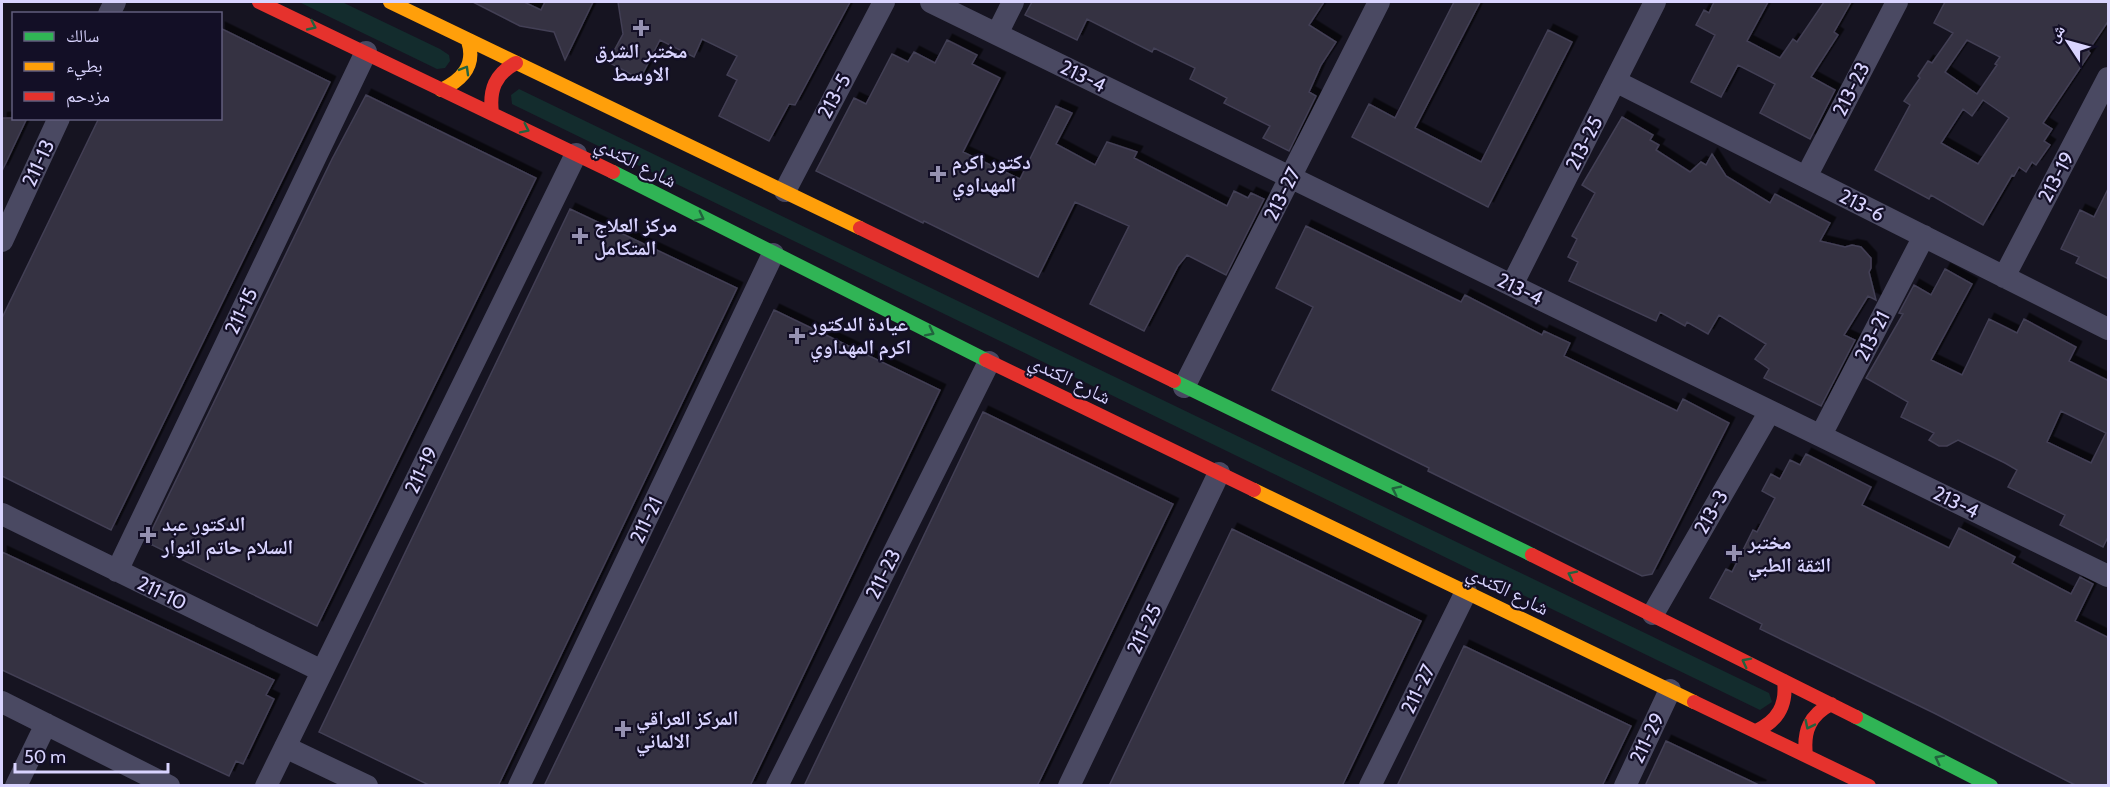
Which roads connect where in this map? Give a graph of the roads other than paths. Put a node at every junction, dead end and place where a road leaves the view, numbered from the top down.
1 (259, 2) edge
2 (390, 2) edge
3 (884, 2) edge
4 (931, 2) edge
5 (1013, 2) edge
6 (1379, 2) edge
7 (1655, 2) edge
8 (1897, 2) edge
9 (997, 34) junction
10 (468, 40) junction
11 (366, 52) junction
12 (516, 63) junction
13 (2109, 78) edge
14 (1615, 81) junction
15 (441, 90) junction
16 (492, 113) junction
17 (58, 120) edge
18 (576, 154) junction
19 (1290, 177) junction
20 (1806, 177) junction
21 (785, 191) junction
22 (1924, 236) junction
23 (2, 240) edge
24 (773, 254) junction
25 (2004, 277) junction
26 (1512, 285) junction
27 (2109, 329) edge
28 (988, 362) junction
29 (1184, 387) junction
30 (1770, 411) junction
31 (1821, 435) junction
32 (1219, 472) junction
33 (2, 514) edge
34 (117, 570) junction
35 (2109, 576) edge
36 (1466, 592) junction
37 (1653, 614) junction
38 (322, 671) junction
39 (1784, 681) junction
40 (1670, 690) junction
41 (2, 702) edge
42 (1831, 704) junction
43 (46, 724) junction
44 (1756, 731) junction
45 (285, 747) junction
46 (1806, 754) junction
47 (16, 786) edge
48 (169, 786) edge
49 (266, 786) edge
50 (367, 786) edge
51 (519, 786) edge
52 (777, 786) edge
53 (1069, 786) edge
54 (1370, 786) edge
55 (1625, 786) edge
56 (1869, 786) edge
57 (1991, 786) edge

1 -> 11 street, شارع الكندي
2 - 10 street, شارع الكندي
3 - 21 street, 213-5
4 - 9 street, 213-4
5 - 9 street
6 - 19 street, 213-27
7 - 14 street, 213-25
8 - 20 street, 213-23
9 - 19 street, 213-4
10 - 12 street, شارع الكندي
15 -> 10 street
11 - 15 street, شارع الكندي
11 - 34 street, 211-15
12 - 16 street
12 - 21 street, شارع الكندي
13 - 25 street, 213-19
14 - 20 street, 213-6
14 - 26 street, 213-25
15 - 16 street, شارع الكندي
16 -> 18 street, شارع الكندي
17 - 23 street, 211-13
18 -> 24 street, شارع الكندي
18 - 38 street, 211-19
19 - 26 street, 213-4
19 - 29 street, 213-27
20 - 22 street, 213-6
21 - 29 street, شارع الكندي
22 - 25 street, 213-6
22 - 31 street, 213-21
24 -> 28 street, شارع الكندي
24 - 51 street, 211-21
25 - 27 street, 213-6
26 - 30 street, 213-4
28 - 32 street, شارع الكندي
28 - 52 street, 211-23
37 -> 29 street, شارع الكندي
30 - 31 street, 213-4
30 - 37 street, 213-3
31 - 35 street, 213-4
32 - 36 street, شارع الكندي
32 - 53 street, 211-25
33 - 34 street, 211-10
34 - 38 street, 211-10
36 - 40 street, شارع الكندي
36 - 54 street, 211-27
39 -> 37 street, شارع الكندي
38 - 45 street, 211-19
39 - 42 street, شارع الكندي
39 - 44 street
40 - 44 street, شارع الكندي
40 - 55 street, 211-29
41 - 43 street
42 -> 46 street
57 -> 42 street, شارع الكندي
43 - 47 street
43 - 48 street
44 - 46 street, شارع الكندي
45 - 49 street, 211-19
45 - 50 street
46 - 56 street, شارع الكندي

